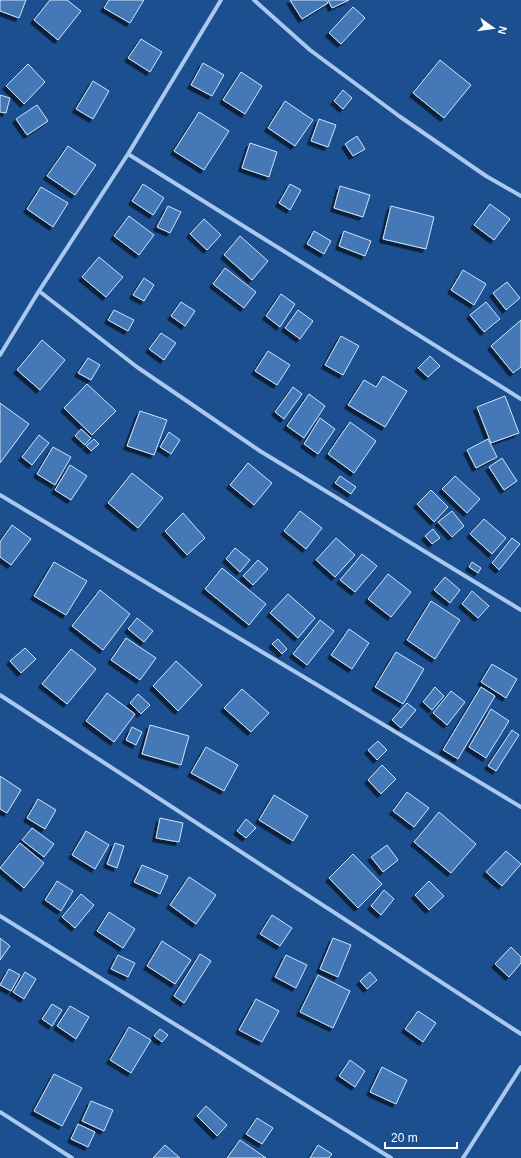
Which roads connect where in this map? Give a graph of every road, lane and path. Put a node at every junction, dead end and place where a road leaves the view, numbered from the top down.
1 (221, 0) edge
2 (254, 0) edge
3 (128, 154) junction
4 (521, 196) edge
5 (39, 291) junction
6 (0, 355) edge
7 (521, 399) edge
8 (0, 495) edge
9 (521, 610) edge
10 (0, 696) edge
11 (521, 807) edge
12 (0, 916) edge
13 (521, 1034) edge
14 (521, 1067) edge
15 (0, 1112) edge
16 (72, 1158) edge
17 (391, 1158) edge
18 (463, 1158) edge

1 - 3 street
2 - 4 street
3 - 5 street
3 - 7 street
5 - 6 street
5 - 9 street
8 - 11 street
10 - 13 street
12 - 17 street
14 - 18 street
15 - 16 street

